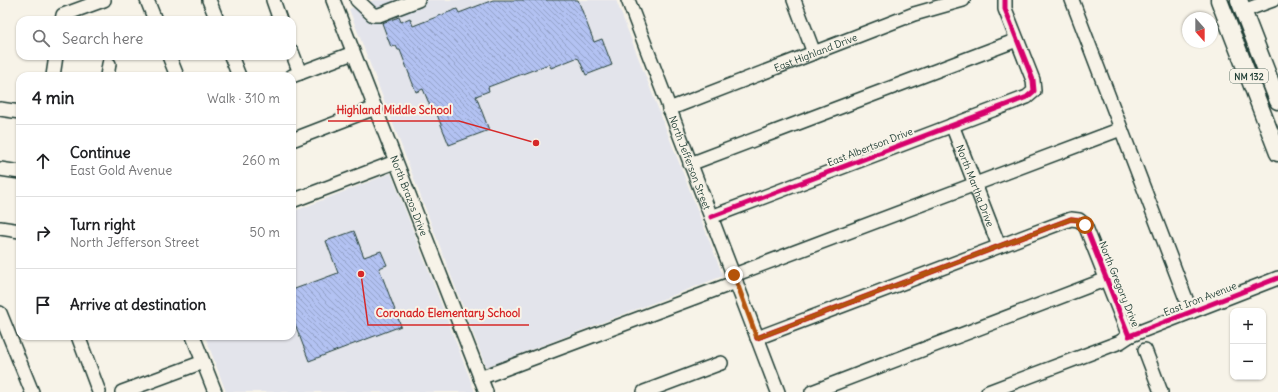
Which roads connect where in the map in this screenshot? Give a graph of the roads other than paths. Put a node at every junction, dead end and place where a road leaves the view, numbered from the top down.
1 (104, 0) edge
2 (147, 0) edge
3 (209, 0) edge
4 (273, 0) edge
5 (353, 0) edge
6 (357, 0) edge
7 (418, 0) edge
8 (628, 0) edge
9 (794, 0) edge
10 (962, 0) edge
11 (1005, 0) edge
12 (1072, 0) edge
13 (1219, 0) edge
14 (1273, 0) edge
15 (334, 3) edge
16 (1241, 6) edge
17 (63, 16) edge
18 (153, 16) edge
19 (215, 16) edge
20 (279, 16) edge
21 (1017, 40) junction
22 (354, 53) junction
23 (814, 53) junction
24 (55, 60) edge
25 (171, 60) edge
26 (233, 60) edge
27 (293, 60) edge
28 (54, 72) edge
29 (175, 72) edge
30 (237, 72) edge
31 (295, 72) edge
32 (296, 75) edge
33 (1278, 101) edge
34 (375, 108) junction
35 (0, 109) edge
36 (669, 109) junction
37 (16, 111) edge
38 (952, 125) junction
39 (1121, 129) junction
40 (296, 138) edge
41 (1278, 153) edge
42 (395, 162) junction
43 (690, 164) junction
44 (0, 169) edge
45 (16, 171) edge
46 (974, 183) junction
47 (296, 199) edge
48 (711, 217) junction
49 (0, 228) edge
50 (16, 230) edge
51 (998, 246) junction
52 (1278, 278) edge
53 (735, 279) junction
54 (1107, 279) junction
55 (1191, 312) junction
56 (0, 313) edge
57 (1129, 336) junction
58 (757, 338) junction
59 (80, 340) edge
60 (195, 340) edge
61 (1144, 350) dead end
62 (203, 362) junction
63 (721, 363) dead end
64 (480, 378) junction
65 (32, 392) edge
66 (99, 392) edge
67 (122, 392) edge
68 (215, 392) edge
69 (486, 392) edge
70 (644, 392) edge
71 (778, 392) edge
72 (812, 392) edge
73 (988, 392) edge
74 (1161, 392) edge

1 - 17 street
2 - 18 street
3 - 19 street
4 - 20 street
5 - 15 street
6 - 7 street
8 - 36 street, North Jefferson Street
9 - 23 street
10 - 23 street, East Highland Drive
11 - 21 street
12 - 39 street
13 - 41 main road, NM 132
14 - 16 street
15 - 22 street, North Brazos Drive
16 - 33 main road, NM 132
21 - 38 street, East Albertson Drive
21 - 43 street
22 - 32 street
22 - 34 street, North Brazos Drive
23 - 36 street, East Highland Drive
24 - 28 street
25 - 29 street
26 - 30 street
27 - 31 street
34 - 40 street
34 - 42 street, North Brazos Drive
35 - 37 street
36 - 43 street, North Jefferson Street
38 - 46 street, North Martha Drive
38 - 48 street, East Albertson Drive
39 - 46 street
39 - 55 street
42 - 47 street
42 - 64 street, North Brazos Drive
43 - 48 street, North Jefferson Street
44 - 45 street
46 - 51 street, North Martha Drive
46 - 53 street
48 - 53 street, North Jefferson Street
49 - 50 street
51 - 54 street, North Gregory Drive
51 - 58 street
52 - 55 street, East Iron Avenue
53 - 58 street, North Jefferson Street
53 - 64 street
54 - 57 street, North Gregory Drive
54 - 72 street
55 - 57 street, East Iron Avenue
56 - 65 street
57 - 73 street, East Iron Avenue
58 - 71 street, North Jefferson Street
59 - 66 street
60 - 62 street
61 - 74 street
62 - 67 street
62 - 68 street
63 - 70 street
64 - 69 street, North Brazos Drive

